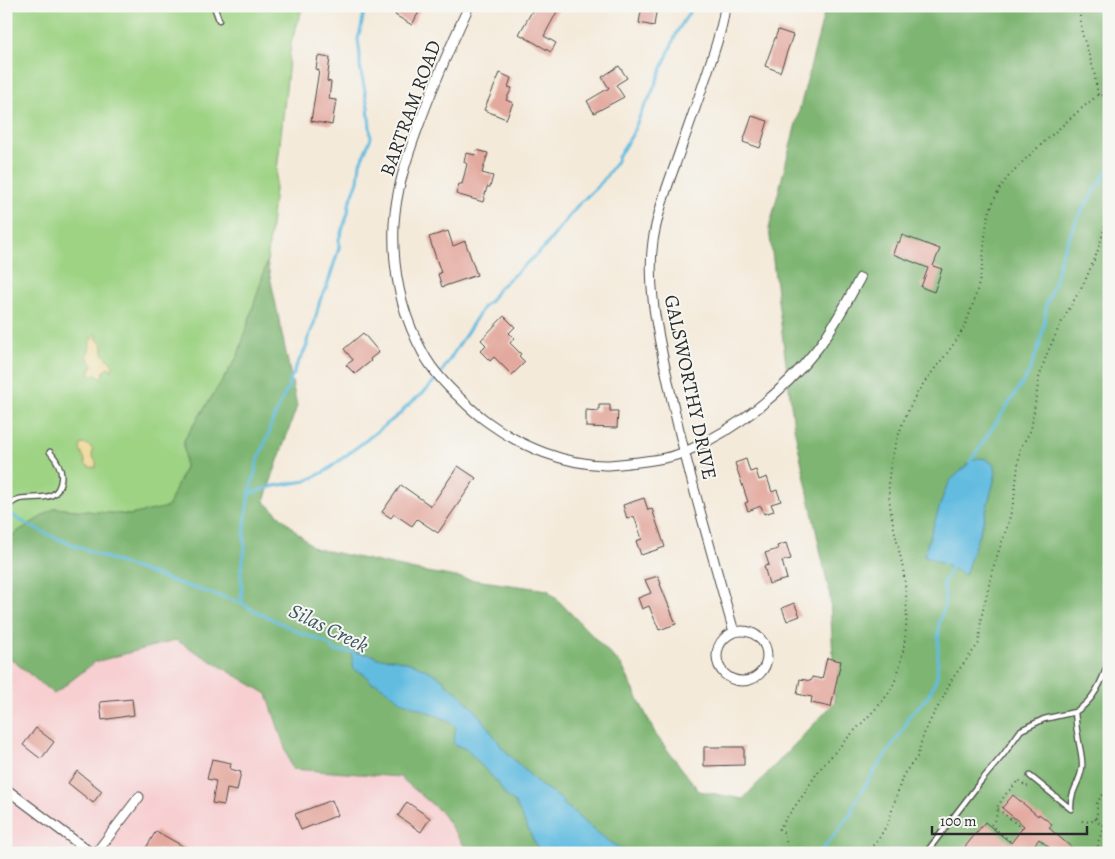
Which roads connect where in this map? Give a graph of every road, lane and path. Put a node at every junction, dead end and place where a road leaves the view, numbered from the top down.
1 (216, 6) edge
2 (469, 6) edge
3 (725, 6) edge
4 (1079, 6) edge
5 (219, 20) dead end
6 (1098, 95) junction
7 (1109, 95) edge
8 (1109, 213) edge
9 (860, 278) dead end
10 (50, 452) dead end
11 (685, 452) junction
12 (8, 506) edge
13 (734, 632) junction
14 (1109, 661) edge
15 (1075, 712) junction
16 (1030, 776) dead end
17 (1028, 786) dead end
18 (1109, 787) edge
19 (6, 790) edge
20 (139, 797) dead end
21 (998, 809) junction
22 (1095, 820) junction
23 (1082, 821) dead end
24 (1109, 823) edge
25 (1107, 827) edge
26 (1023, 829) dead end
27 (1010, 841) dead end
28 (929, 849) dead end
29 (1109, 852) edge
30 (91, 853) edge
31 (96, 853) edge
32 (796, 853) edge
33 (866, 853) edge

1 - 5 lane
2 - 11 street, BARTRAM ROAD
3 - 11 street, GALSWORTHY DRIVE
4 - 6 path
6 - 7 path
6 - 32 path
8 - 33 path
9 - 11 street, BARTRAM ROAD
10 - 12 lane
11 - 13 street, GALSWORTHY DRIVE
13 - 13 street
14 - 15 lane
15 - 16 lane
15 - 28 lane
17 - 21 path
18 - 22 path
19 - 30 street
20 - 31 street
21 - 26 path
21 - 27 path
22 - 23 path
22 - 25 path
24 - 25 path
25 - 29 path

